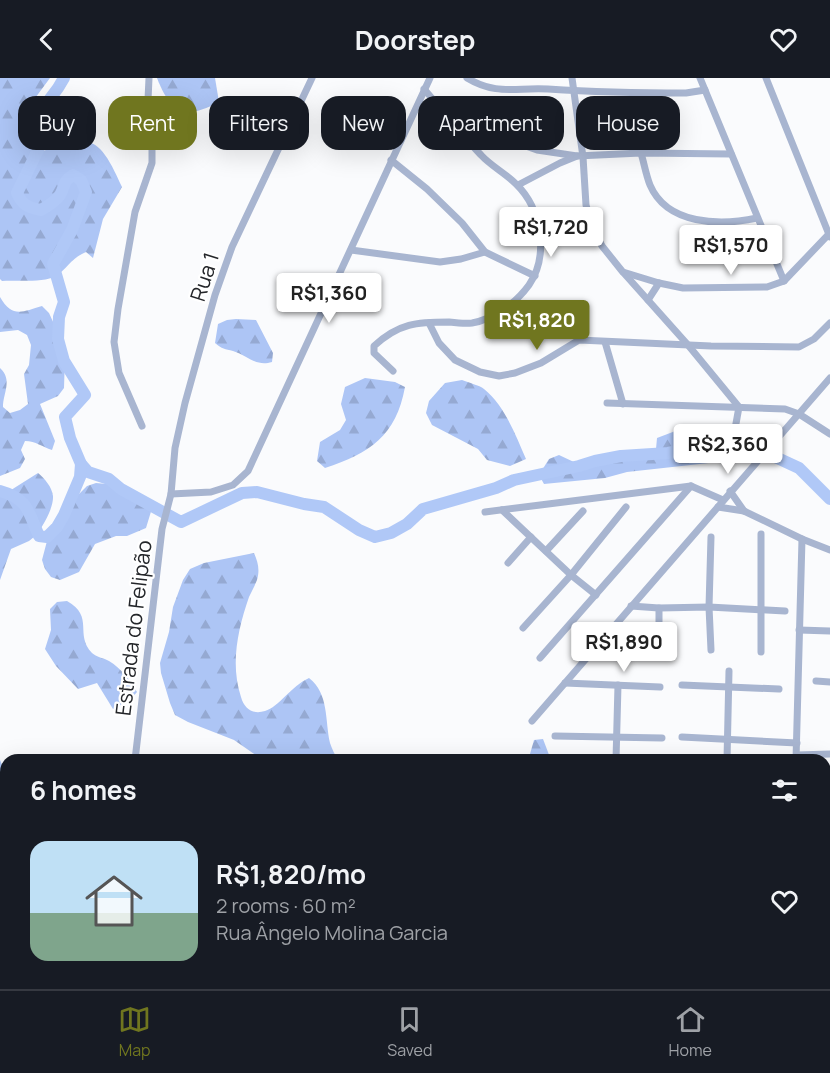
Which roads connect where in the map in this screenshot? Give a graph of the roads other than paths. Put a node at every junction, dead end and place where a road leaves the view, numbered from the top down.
1 (149, 78) edge
2 (312, 78) edge
3 (430, 78) edge
4 (467, 78) edge
5 (572, 78) edge
6 (700, 78) edge
7 (766, 78) edge
8 (424, 89) junction
9 (705, 90) junction
10 (573, 92) junction
11 (537, 150) edge
12 (641, 153) junction
13 (731, 154) junction
14 (580, 156) junction
15 (391, 160) junction
16 (518, 185) junction
17 (757, 218) junction
18 (829, 236) edge
19 (351, 250) junction
20 (485, 252) junction
21 (622, 271) junction
22 (535, 276) junction
23 (784, 281) junction
24 (659, 283) junction
25 (648, 300) junction
26 (429, 323) junction
27 (830, 323) edge
28 (604, 342) junction
29 (688, 345) junction
30 (393, 371) dead end
31 (830, 378) edge
32 (607, 403) dead end
33 (623, 404) junction
34 (739, 407) junction
35 (799, 414) junction
36 (142, 426) dead end
37 (735, 429) dead end
38 (830, 434) edge
39 (691, 486) junction
40 (730, 491) junction
41 (171, 497) junction
42 (723, 500) junction
43 (627, 507) dead end
44 (717, 507) junction
45 (502, 510) junction
46 (583, 511) dead end
47 (485, 512) dead end
48 (744, 512) junction
49 (761, 534) dead end
50 (531, 537) junction
51 (711, 537) dead end
52 (802, 539) junction
53 (830, 549) edge
54 (546, 551) junction
55 (508, 563) dead end
56 (571, 575) junction
57 (596, 595) junction
58 (631, 606) junction
59 (709, 607) junction
60 (659, 608) junction
61 (760, 609) junction
62 (785, 611) dead end
63 (523, 628) dead end
64 (799, 630) junction
65 (830, 631) edge
66 (658, 648) dead end
67 (711, 650) dead end
68 (761, 652) dead end
69 (540, 658) dead end
70 (729, 671) dead end
71 (816, 681) dead end
72 (830, 682) edge
73 (565, 683) junction
74 (618, 686) junction
75 (682, 686) dead end
76 (729, 686) junction
77 (660, 687) dead end
78 (779, 689) dead end
79 (532, 721) dead end
80 (555, 736) dead end
81 (616, 736) junction
82 (681, 737) dead end
83 (662, 738) dead end
84 (729, 740) junction
85 (797, 743) junction
86 (136, 754) edge
87 (616, 754) edge
88 (728, 754) edge
89 (796, 754) edge

1 - 36 street
2 - 41 street, Rua 1
3 - 8 street
4 - 10 street
5 - 10 street
6 - 9 street
7 - 18 street
8 - 15 street
8 - 16 street
9 - 10 street
9 - 13 street
10 - 14 street
11 - 14 street
12 - 13 street
12 - 14 street
12 - 17 street
13 - 17 street
14 - 16 street
14 - 21 street
15 - 19 street
15 - 20 street
16 - 22 street
17 - 23 street
18 - 23 street
19 - 20 street
19 - 41 street
20 - 22 street
21 - 24 street
21 - 25 street
22 - 26 street
23 - 24 street
24 - 25 street
25 - 29 street
26 - 28 street
26 - 30 street
27 - 29 street
28 - 29 street
28 - 33 street
29 - 34 street
31 - 35 street
32 - 33 street
33 - 34 street
34 - 35 street
34 - 37 street
35 - 38 street
35 - 40 street
39 - 42 street
39 - 45 street
39 - 57 street
40 - 42 street
40 - 48 street
41 - 86 street, Estrada do Felipão
42 - 44 street
43 - 56 street
44 - 48 street
44 - 58 street
45 - 47 street
45 - 50 street
46 - 54 street
48 - 52 street
49 - 61 street
50 - 54 street
50 - 55 street
51 - 59 street
52 - 53 street
52 - 64 street
54 - 56 street
56 - 57 street
56 - 63 street
57 - 69 street
58 - 60 street
58 - 73 street
59 - 60 street
59 - 61 street
59 - 67 street
60 - 66 street
61 - 62 street
61 - 68 street
64 - 65 street
64 - 85 street
70 - 76 street
71 - 72 street
73 - 74 street
73 - 79 street
74 - 77 street
74 - 81 street
75 - 76 street
76 - 78 street
76 - 84 street
80 - 81 street
81 - 83 street
81 - 87 street
82 - 84 street
84 - 85 street
84 - 88 street
85 - 89 street

